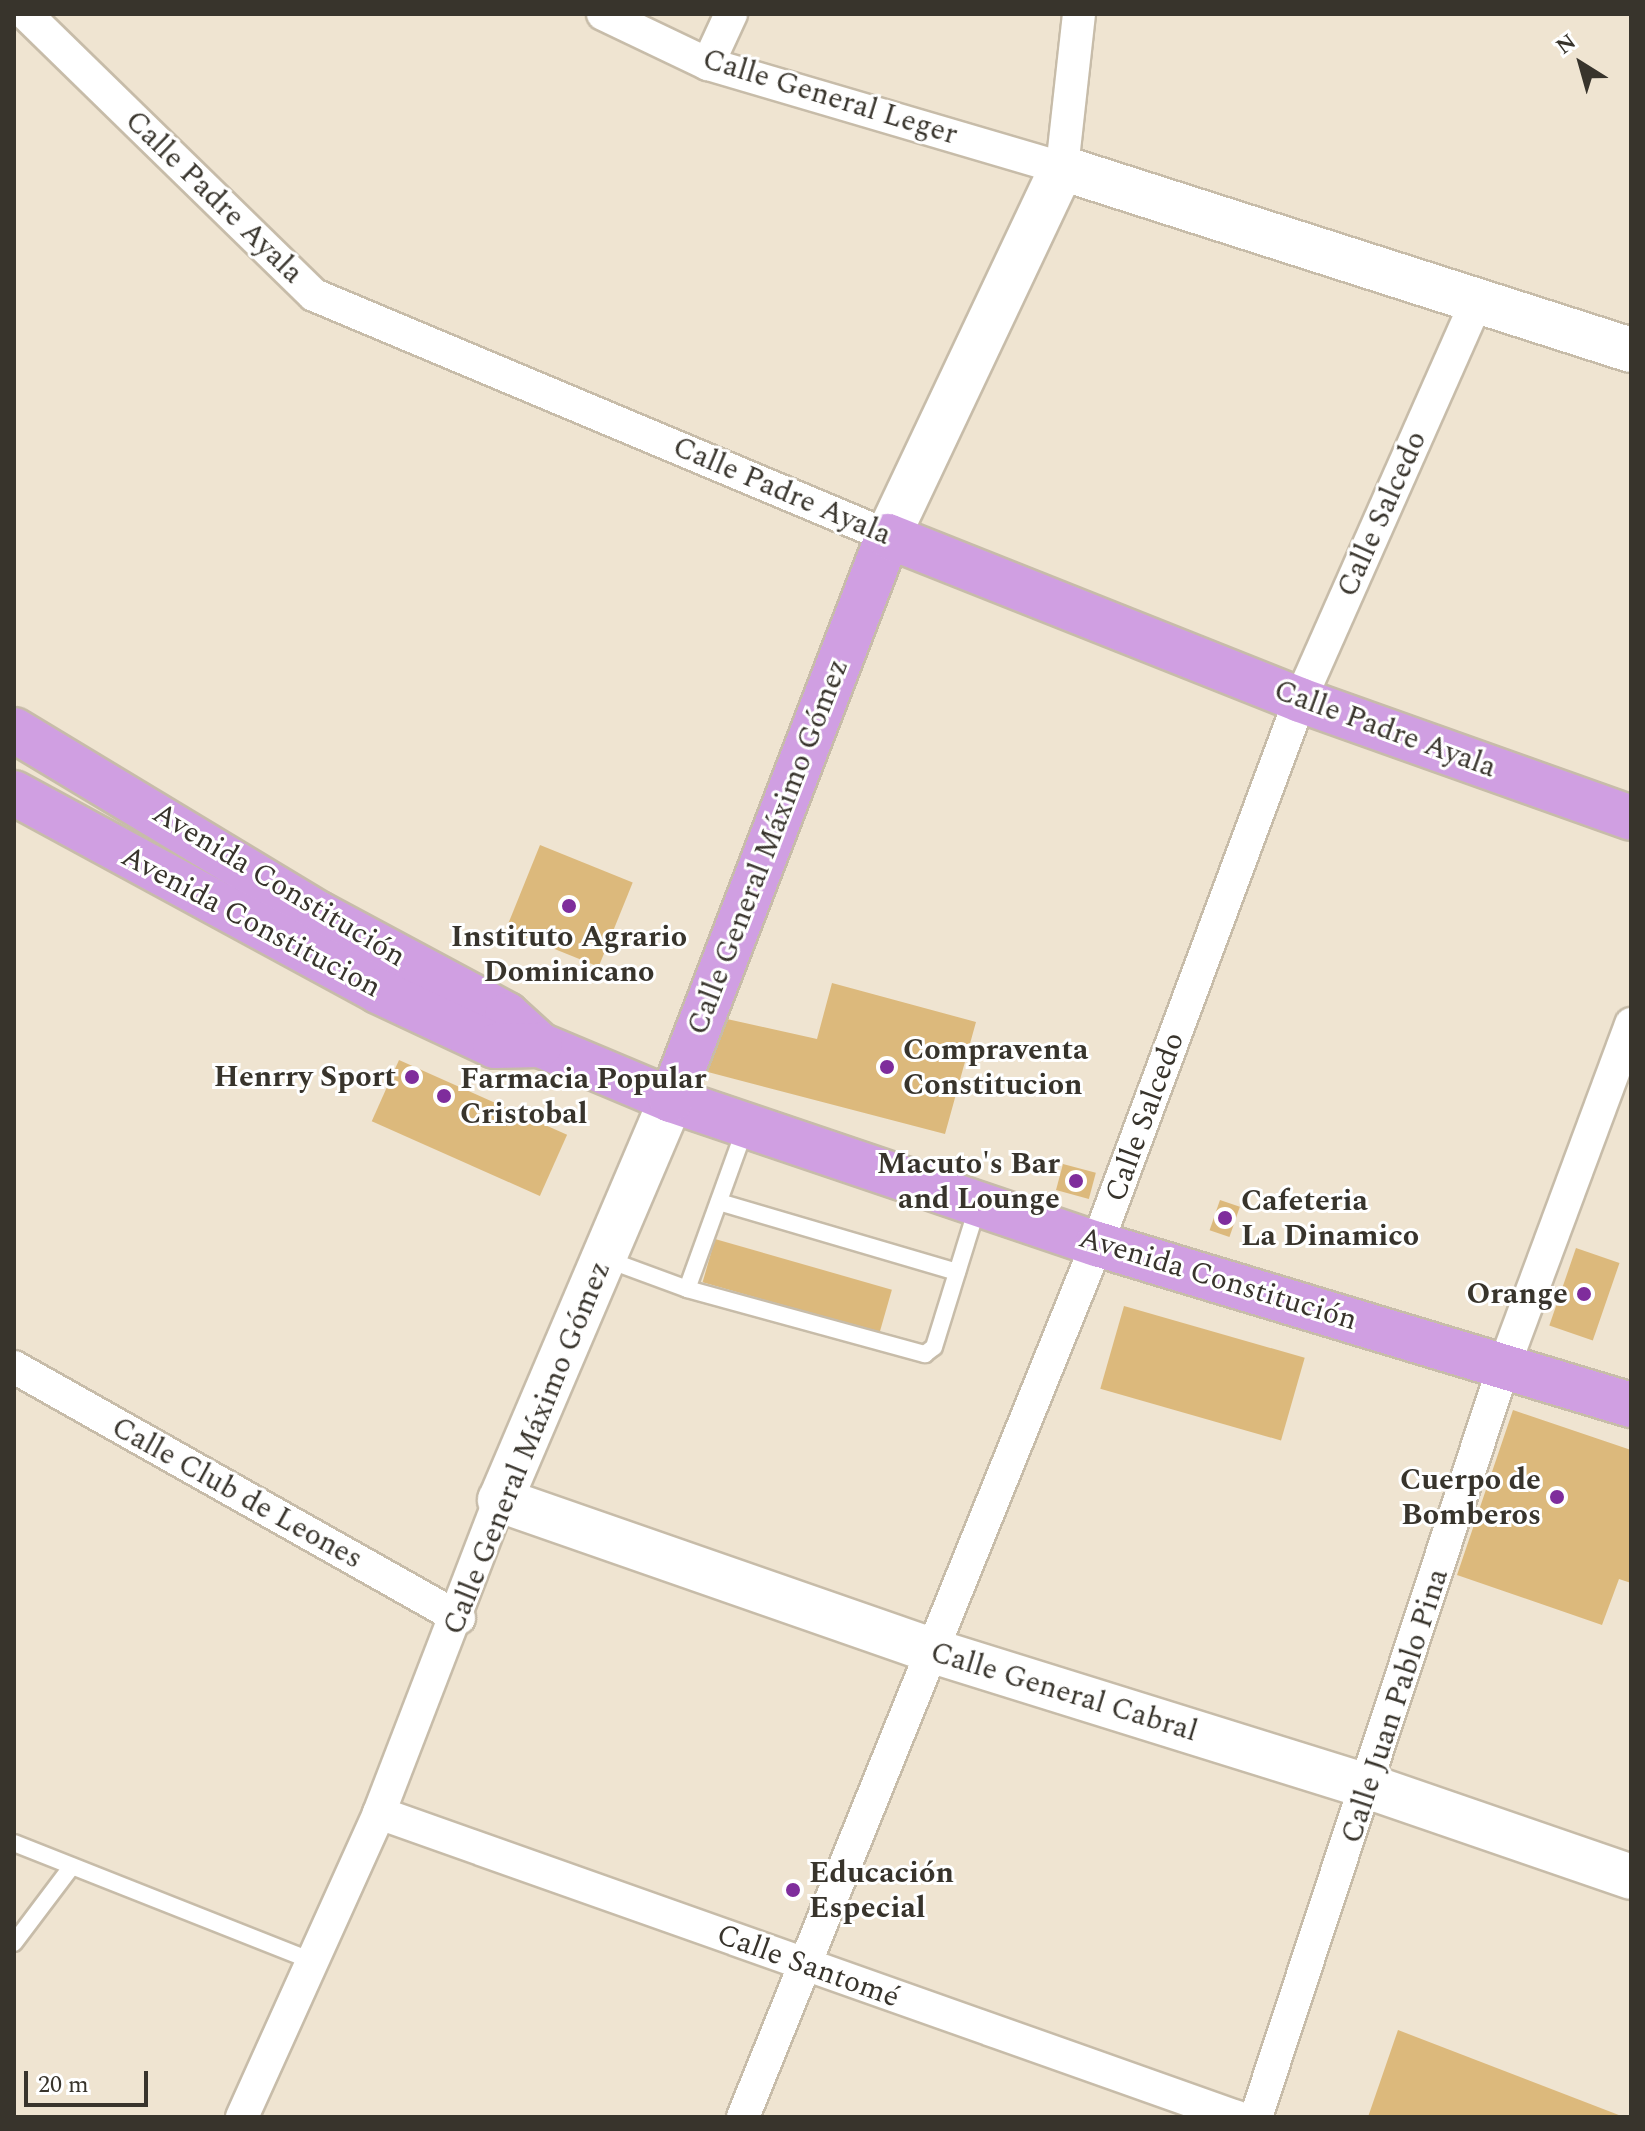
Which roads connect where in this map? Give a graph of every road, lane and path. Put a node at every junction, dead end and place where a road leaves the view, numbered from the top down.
1 (26, 14) edge
2 (603, 14) edge
3 (731, 14) edge
4 (1079, 14) edge
5 (708, 64) junction
6 (1062, 168) junction
7 (1479, 297) junction
8 (1631, 350) edge
9 (888, 536) junction
10 (1300, 700) junction
11 (14, 730) edge
12 (14, 793) edge
13 (1631, 818) edge
14 (1631, 1024) edge
15 (540, 1045) junction
16 (671, 1100) junction
17 (746, 1125) junction
18 (719, 1202) junction
19 (979, 1204) junction
20 (1097, 1244) junction
21 (603, 1258) junction
22 (957, 1272) junction
23 (687, 1289) junction
24 (1504, 1366) junction
25 (14, 1367) edge
26 (1631, 1405) edge
27 (500, 1500) junction
28 (459, 1618) junction
29 (930, 1650) junction
30 (1370, 1787) junction
31 (379, 1813) junction
32 (14, 1843) edge
33 (72, 1866) junction
34 (1631, 1877) edge
35 (14, 1943) edge
36 (312, 1961) junction
37 (804, 1965) junction
38 (242, 2117) edge
39 (743, 2117) edge
40 (1237, 2117) edge
41 (1256, 2117) edge

1 - 9 street, Calle Padre Ayala
2 - 5 street, Calle General Leger
3 - 5 street
4 - 6 street, Calle General Máximo Gómez
5 - 6 street, Calle General Leger
6 - 7 street
6 - 9 street, Calle General Máximo Gómez
7 - 8 street
7 - 10 street, Calle Salcedo
9 - 10 main road, Calle Padre Ayala
9 - 16 main road, Calle General Máximo Gómez
10 - 13 main road, Calle Padre Ayala
10 - 20 street, Calle Salcedo
11 - 15 main road, Avenida Constitución
12 - 15 main road, Avenida Constitucion
14 - 24 street, Calle Juan Pablo Pina
15 - 16 main road, Avenida Constitución
16 - 17 main road, Avenida Constitución
16 - 21 street, Calle General Máximo Gómez
17 - 18 lane
17 - 19 main road, Avenida Constitución
18 - 22 lane
18 - 23 lane
19 - 20 main road, Avenida Constitución
19 - 22 lane
20 - 24 main road, Avenida Constitución
20 - 29 street, Calle Salcedo
21 - 23 lane
21 - 27 street, Calle General Máximo Gómez
22 - 23 lane
24 - 26 main road, Avenida Constitución
24 - 30 street, Calle Juan Pablo Pina
25 - 28 street, Calle Club de Leones
27 - 28 street, Calle General Máximo Gómez
27 - 29 street, Calle General Cabral
28 - 31 street, Calle General Máximo Gómez
29 - 30 street, Calle General Cabral
29 - 37 street, Calle Salcedo
30 - 34 street, Calle General Cabral
30 - 41 street, Calle Juan Pablo Pina
31 - 36 street, Calle General Máximo Gómez
31 - 37 street, Calle Santomé
32 - 33 lane
33 - 35 lane
33 - 36 lane
36 - 38 street, Calle General Máximo Gómez
37 - 39 street, Calle Salcedo
37 - 40 street, Calle Santomé

